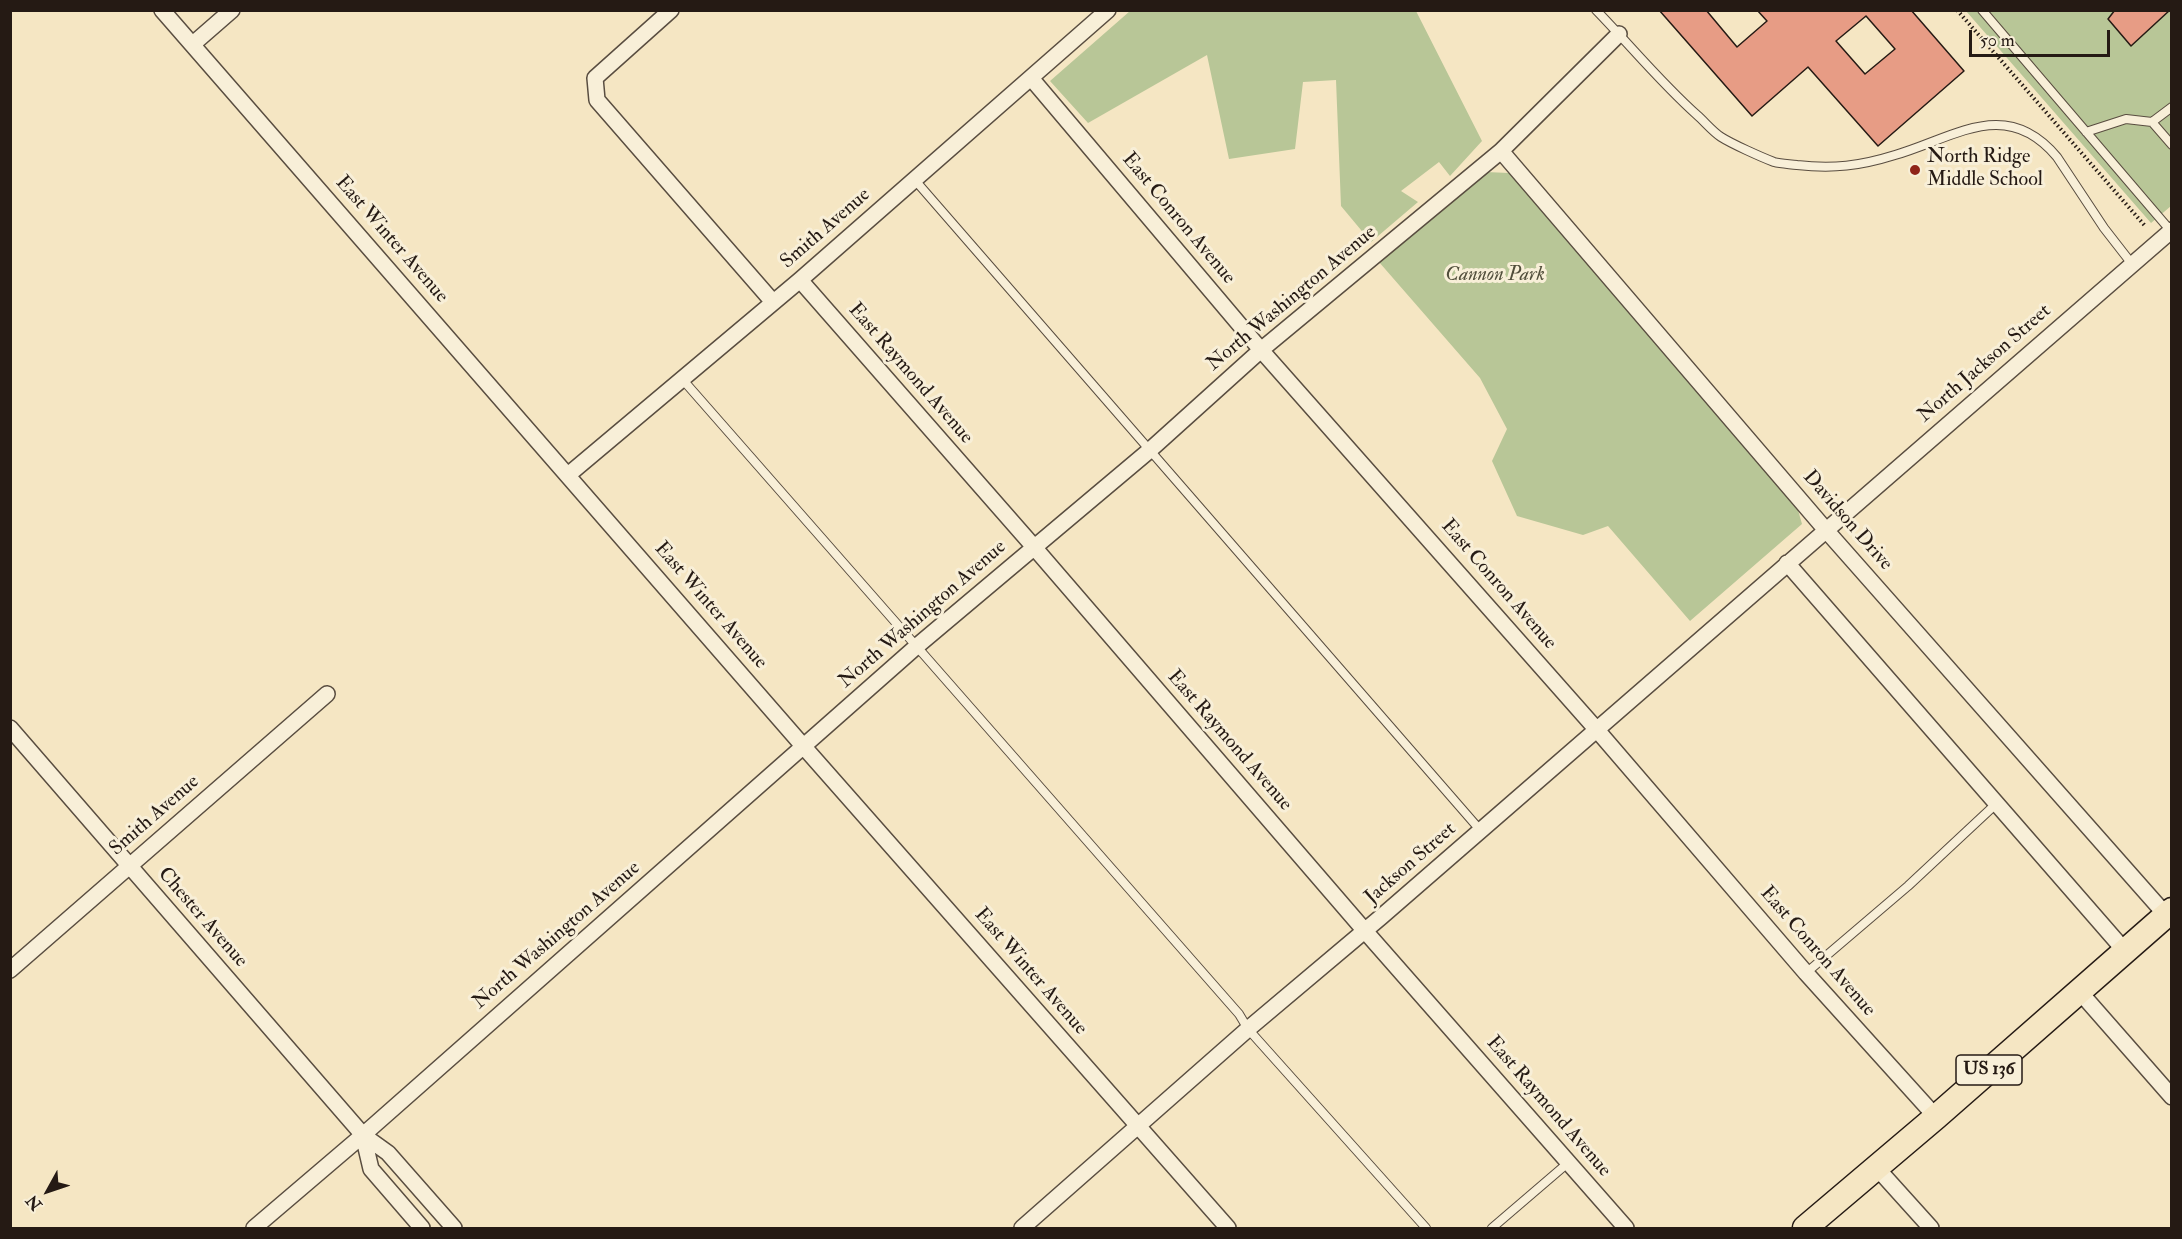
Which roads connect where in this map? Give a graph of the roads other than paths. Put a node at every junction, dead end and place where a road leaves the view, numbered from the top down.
1 (162, 10) edge
2 (232, 10) edge
3 (671, 10) edge
4 (1108, 10) edge
5 (1596, 10) edge
6 (1982, 10) edge
7 (1619, 34) junction
8 (193, 44) junction
9 (1031, 78) junction
10 (2172, 106) edge
11 (2152, 122) junction
12 (2086, 132) junction
13 (2172, 145) edge
14 (1501, 151) junction
15 (914, 179) junction
16 (2171, 230) edge
17 (2132, 264) junction
18 (800, 280) junction
19 (773, 302) junction
20 (1261, 350) junction
21 (683, 380) junction
22 (1150, 450) junction
23 (568, 475) junction
24 (1826, 529) junction
25 (1034, 547) junction
26 (1787, 563) junction
27 (917, 646) junction
28 (327, 694) dead end
29 (10, 728) edge
30 (1597, 730) junction
31 (804, 747) junction
32 (1997, 803) junction
33 (1481, 831) junction
34 (130, 866) junction
35 (2169, 913) edge
36 (1365, 931) junction
37 (2125, 951) junction
38 (10, 970) edge
39 (1806, 973) junction
40 (2079, 991) junction
41 (1248, 1029) junction
42 (2172, 1097) edge
43 (1936, 1117) junction
44 (1138, 1127) junction
45 (363, 1135) junction
46 (1569, 1162) junction
47 (1876, 1167) junction
48 (254, 1228) edge
49 (422, 1228) edge
50 (454, 1228) edge
51 (1022, 1228) edge
52 (1228, 1228) edge
53 (1426, 1228) edge
54 (1492, 1228) edge
55 (1626, 1228) edge
56 (1805, 1228) edge
57 (1931, 1228) edge

1 - 8 street, East Winter Avenue
2 - 8 street
3 - 19 street
4 - 9 street, Smith Avenue
5 - 7 lane
6 - 12 lane
7 - 14 street, North Washington Avenue
7 - 17 lane
8 - 23 street, East Winter Avenue
9 - 15 street, Smith Avenue
9 - 20 street, East Conron Avenue
10 - 11 lane
11 - 12 lane
11 - 13 lane
12 - 16 lane
14 - 20 street, North Washington Avenue
14 - 24 street, Davidson Drive
15 - 18 street, Smith Avenue
15 - 22 lane
16 - 17 street, North Jackson Street
17 - 24 street, North Jackson Street
18 - 19 street, Smith Avenue
18 - 25 street, East Raymond Avenue
19 - 21 street, Smith Avenue
20 - 22 street, North Washington Avenue
20 - 30 street, East Conron Avenue
21 - 23 street, Smith Avenue
21 - 27 lane
22 - 25 street, North Washington Avenue
22 - 33 lane
23 - 31 street, East Winter Avenue
24 - 26 street, Jackson Street
24 - 35 street, Davidson Drive
25 - 27 street, North Washington Avenue
25 - 36 street, East Raymond Avenue
26 - 30 street, Jackson Street
26 - 32 street
27 - 31 street, North Washington Avenue
27 - 41 lane
28 - 34 street, Smith Avenue
29 - 34 street, Chester Avenue
30 - 33 street, Jackson Street
30 - 39 street, East Conron Avenue
31 - 44 street, East Winter Avenue
31 - 45 street, North Washington Avenue
32 - 37 street
32 - 39 lane
33 - 36 street, Jackson Street
34 - 38 street, Smith Avenue
34 - 45 street, Chester Avenue
35 - 37 main road, US 136
36 - 41 street, Jackson Street
36 - 46 street, East Raymond Avenue
37 - 40 main road, US 136
39 - 43 street, East Conron Avenue
40 - 42 street
40 - 43 main road, US 136
41 - 44 street, Jackson Street
41 - 53 lane
43 - 47 main road, US 136
44 - 51 street, Jackson Street
44 - 52 street, East Winter Avenue
45 - 48 street, North Washington Avenue
45 - 49 street, Chester Avenue
45 - 50 street, Chester Avenue
46 - 54 lane
46 - 55 street, East Raymond Avenue
47 - 56 main road, US 136
47 - 57 street

